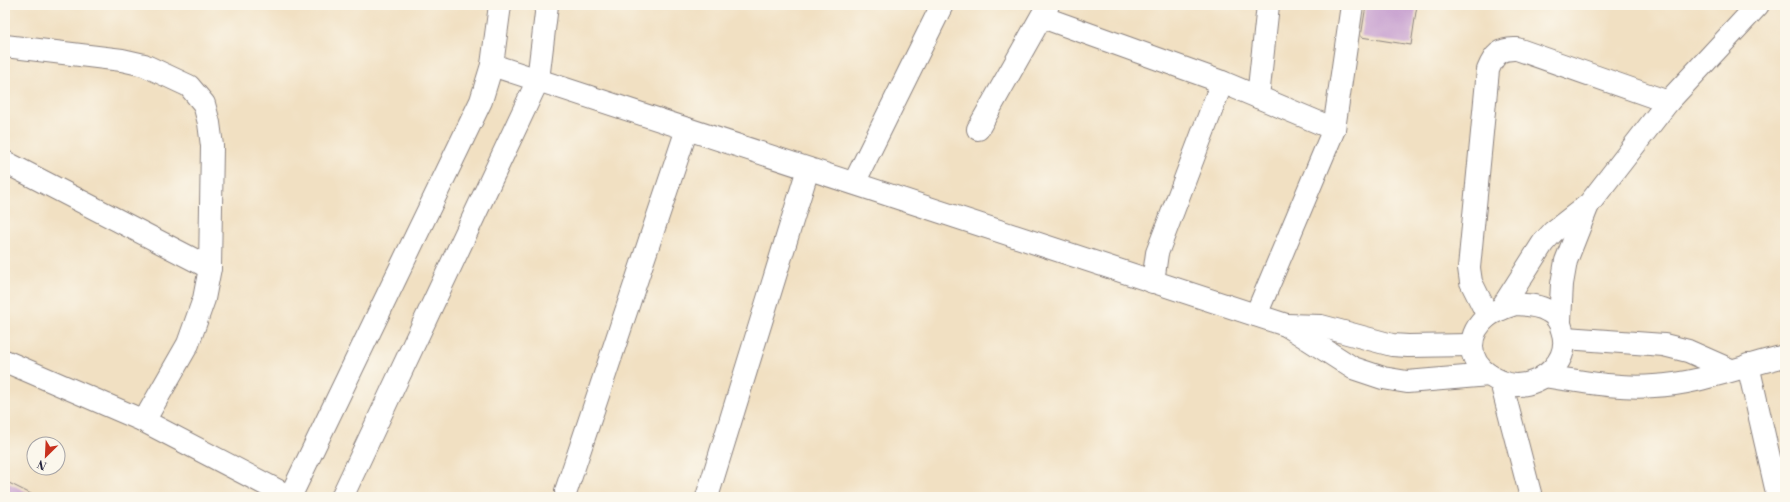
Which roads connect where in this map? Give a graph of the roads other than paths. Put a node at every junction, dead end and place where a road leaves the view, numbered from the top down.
1 (500, 5) edge
2 (547, 5) edge
3 (942, 5) edge
4 (1268, 5) edge
5 (1352, 5) edge
6 (1758, 5) edge
7 (1046, 8) edge
8 (5, 46) edge
9 (492, 65) junction
10 (538, 80) junction
11 (1222, 82) junction
12 (1258, 97) junction
13 (1668, 102) junction
14 (686, 129) junction
15 (978, 129) dead end
16 (1334, 129) junction
17 (5, 162) edge
18 (808, 169) junction
19 (854, 183) junction
20 (1589, 204) junction
21 (210, 268) junction
22 (1153, 282) junction
23 (1495, 312) junction
24 (1256, 315) junction
25 (1286, 325) junction
26 (1563, 330) junction
27 (1471, 345) junction
28 (1785, 356) edge
29 (5, 361) edge
30 (1740, 367) junction
31 (1544, 376) junction
32 (1495, 378) junction
33 (144, 421) junction
34 (566, 492) dead end
35 (290, 497) edge
36 (342, 497) edge
37 (707, 497) edge
38 (1531, 497) edge
39 (1778, 497) edge

1 - 9 street
2 - 10 street
3 - 19 street
4 - 12 street
5 - 16 street
6 - 13 street
7 - 11 street
7 - 15 street
8 - 21 street
9 - 10 street
9 - 35 street
10 - 14 street
10 - 36 street
11 - 12 street
11 - 22 street
12 - 16 street
13 - 20 street
13 - 23 street
14 - 18 street
14 - 34 street
16 - 24 street
17 - 21 street
18 - 19 street
18 - 37 street
19 - 22 street
20 - 23 street
20 - 26 street
21 - 33 street
22 - 24 street
23 - 26 street
23 - 27 street
24 - 25 street
25 - 27 street
25 - 32 street
26 - 30 street
26 - 31 street
27 - 32 street
28 - 30 street
29 - 33 street
30 - 31 street
30 - 39 street
31 - 32 street
32 - 38 street
33 - 35 street

